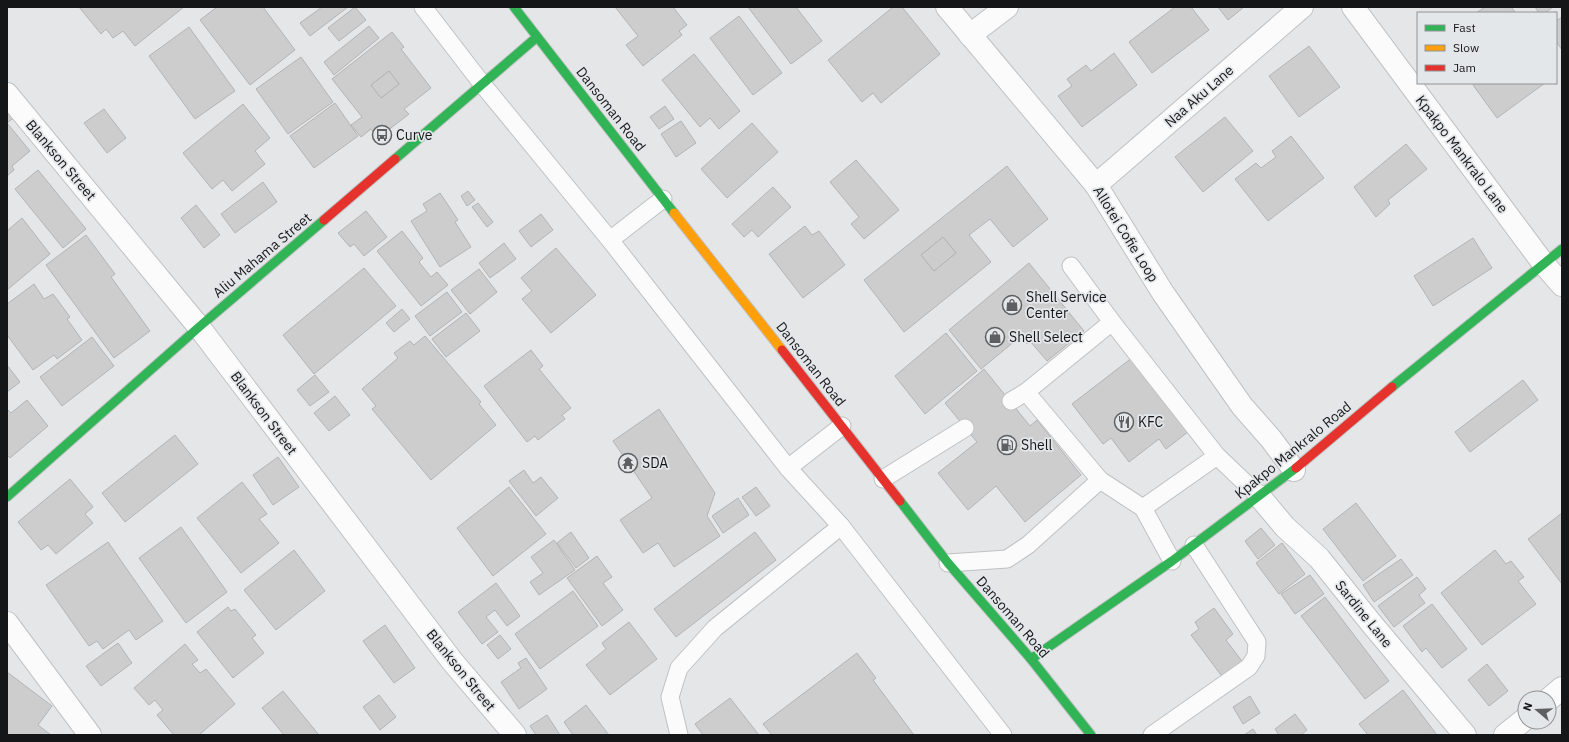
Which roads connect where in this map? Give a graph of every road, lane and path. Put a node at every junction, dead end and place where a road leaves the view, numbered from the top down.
1 (423, 7) edge
2 (514, 7) edge
3 (947, 7) edge
4 (1007, 7) edge
5 (1302, 7) edge
6 (1353, 7) edge
7 (970, 35) junction
8 (537, 37) junction
9 (483, 85) junction
10 (7, 94) edge
11 (1096, 185) junction
12 (663, 199) junction
13 (610, 240) junction
14 (1562, 249) edge
15 (1543, 263) junction
16 (1071, 266) dead end
17 (1562, 285) edge
18 (1112, 322) junction
19 (199, 327) junction
20 (1026, 392) junction
21 (1011, 401) dead end
22 (842, 426) junction
23 (965, 428) dead end
24 (1217, 456) junction
25 (788, 468) junction
26 (1294, 470) junction
27 (883, 479) junction
28 (1100, 480) junction
29 (1259, 496) junction
30 (7, 497) edge
31 (1143, 508) junction
32 (840, 526) junction
33 (1194, 545) junction
34 (1172, 561) junction
35 (948, 563) junction
36 (7, 622) edge
37 (1031, 659) junction
38 (1517, 725) edge
39 (90, 735) edge
40 (515, 735) edge
41 (679, 735) edge
42 (1003, 735) edge
43 (1090, 735) edge
44 (1152, 735) edge
45 (1465, 735) edge
46 (1505, 735) edge

1 - 9 lane
2 - 8 street, Dansoman Road
3 - 7 street, Allotei Cofie Loop
4 - 7 street
5 - 11 street, Naa Aku Lane
6 - 15 street, Kpakpo Mankralo Lane
7 - 11 street, Allotei Cofie Loop
8 - 9 street, Aliu Mahama Street
8 - 12 street, Dansoman Road
9 - 13 lane
9 - 19 street, Aliu Mahama Street
10 - 19 street, Blankson Street
11 - 26 street, Allotei Cofie Loop
12 - 13 lane
12 - 22 street, Dansoman Road
13 - 25 lane
14 - 15 street, Kpakpo Mankralo Road
15 - 17 street, Kpakpo Mankralo Lane
15 - 26 street, Kpakpo Mankralo Road
16 - 18 lane
18 - 20 lane
18 - 24 lane
19 - 30 street, Aliu Mahama Street
19 - 40 street, Blankson Street
20 - 21 lane
20 - 28 lane
22 - 25 lane
22 - 27 street, Dansoman Road
23 - 27 lane
24 - 29 lane
24 - 31 lane
25 - 32 lane
26 - 29 street, Kpakpo Mankralo Road
27 - 35 street, Dansoman Road
28 - 31 lane
28 - 35 lane
29 - 33 street, Kpakpo Mankralo Road
29 - 45 street, Sardine Lane
31 - 34 lane
32 - 41 lane
32 - 42 lane
33 - 34 street, Kpakpo Mankralo Road
33 - 44 lane
34 - 37 street, Kpakpo Mankralo Road
35 - 37 street, Dansoman Road
36 - 39 street
37 - 43 street, Dansoman Road
38 - 46 street

